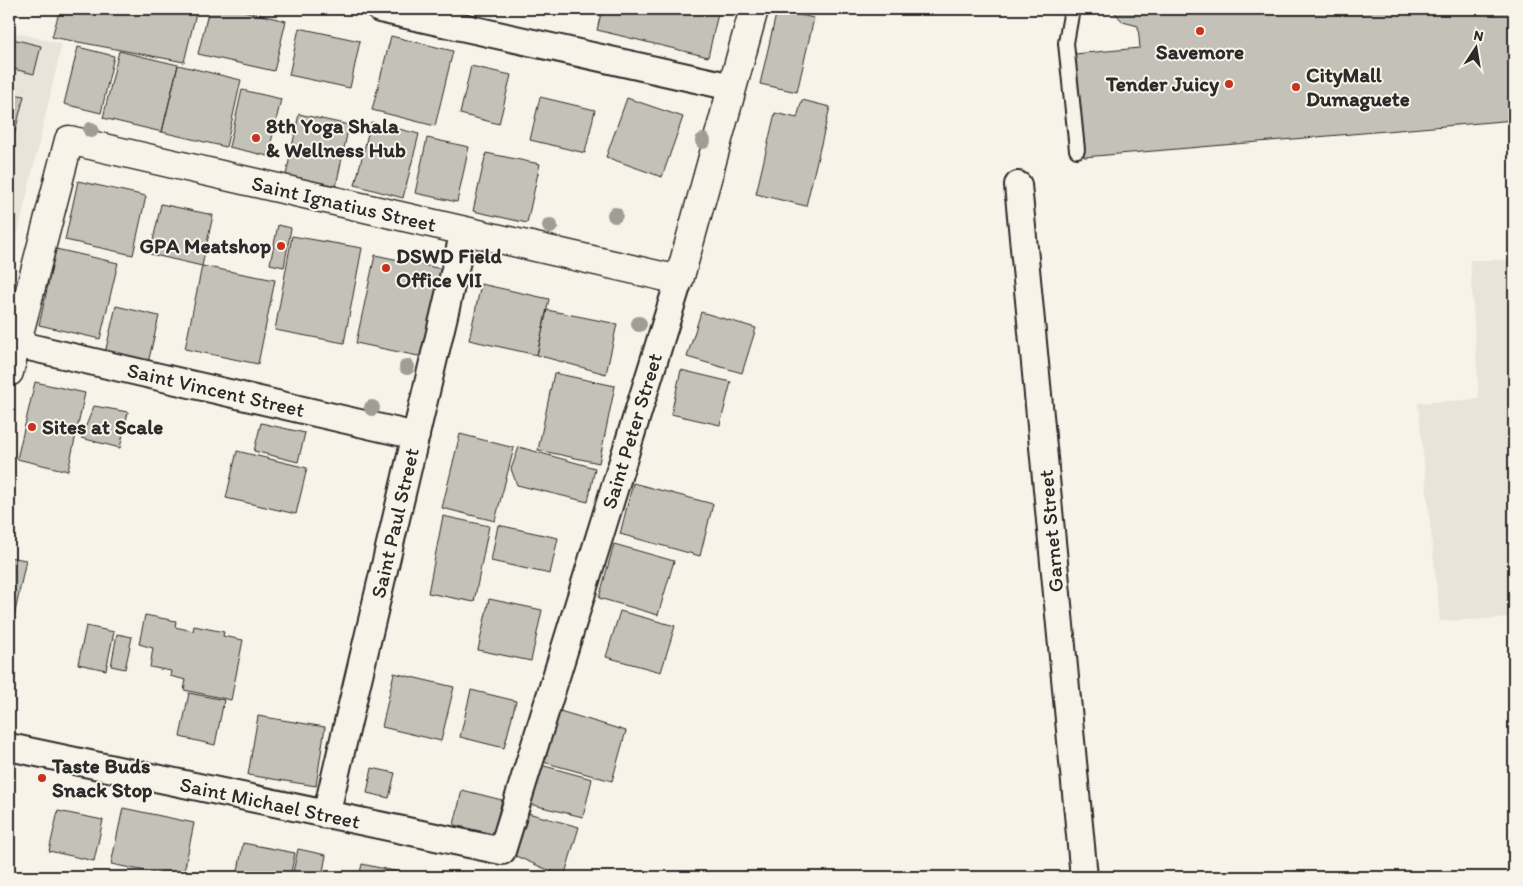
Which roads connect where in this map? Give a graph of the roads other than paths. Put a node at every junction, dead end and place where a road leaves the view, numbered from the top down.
1 (380, 9) edge
2 (754, 9) edge
3 (1072, 9) edge
4 (732, 87) junction
5 (1077, 150) dead end
6 (1018, 185) dead end
7 (464, 232) junction
8 (678, 280) junction
9 (16, 344) junction
10 (9, 372) edge
11 (416, 436) junction
12 (9, 747) edge
13 (326, 815) junction
14 (502, 851) joint
15 (1084, 877) edge

1 - 4 street
2 - 4 street, Saint Peter Street
3 - 5 lane
4 - 8 street, Saint Peter Street
6 - 15 street, Garnet Street
7 - 8 street, Saint Ignatius Street
7 - 9 street, Saint Ignatius Street
7 - 11 street, Saint Paul Street
8 - 14 street, Saint Peter Street
9 - 10 street
9 - 11 street, Saint Vincent Street
11 - 13 street, Saint Paul Street
12 - 13 street, Saint Michael Street
13 - 14 street, Saint Michael Street

